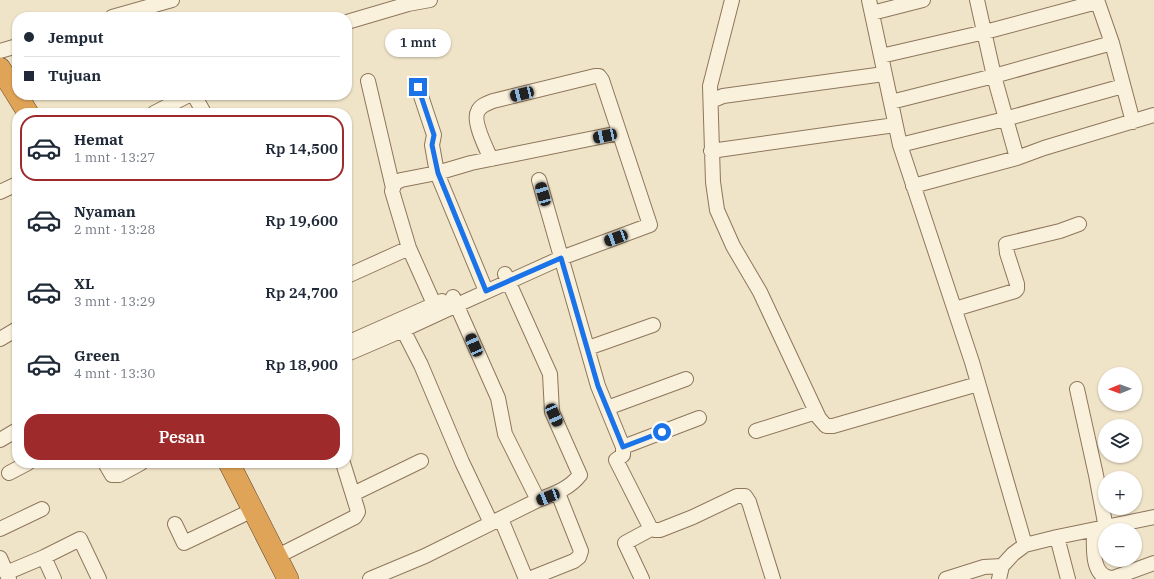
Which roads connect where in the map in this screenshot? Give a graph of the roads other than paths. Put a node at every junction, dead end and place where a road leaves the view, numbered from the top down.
1 (172, 0) edge
2 (430, 0) edge
3 (732, 0) edge
4 (977, 0) edge
5 (916, 1) edge
6 (1097, 1) edge
7 (870, 7) edge
8 (130, 12) edge
9 (352, 21) edge
10 (985, 32) junction
11 (1112, 43) junction
12 (12, 47) edge
13 (0, 51) edge
14 (880, 56) junction
15 (0, 68) edge
16 (884, 74) junction
17 (994, 76) junction
18 (368, 81) dead end
19 (1124, 86) junction
20 (12, 87) edge
21 (418, 87) dead end
22 (168, 100) edge
23 (711, 101) junction
24 (891, 102) junction
25 (159, 108) edge
26 (1154, 115) edge
27 (1005, 119) junction
28 (1133, 122) junction
29 (895, 125) junction
30 (619, 133) junction
31 (900, 145) junction
32 (711, 151) junction
33 (1017, 158) junction
34 (491, 159) junction
35 (438, 173) junction
36 (539, 180) dead end
37 (12, 186) edge
38 (913, 186) junction
39 (392, 188) junction
40 (0, 192) edge
41 (1079, 224) dead end
42 (409, 248) junction
43 (560, 254) junction
44 (352, 274) edge
45 (506, 278) junction
46 (484, 287) junction
47 (455, 301) junction
48 (434, 304) junction
49 (955, 309) junction
50 (653, 325) dead end
51 (401, 326) junction
52 (12, 332) edge
53 (0, 339) edge
54 (352, 342) edge
55 (588, 348) junction
56 (352, 351) edge
57 (686, 379) dead end
58 (978, 384) junction
59 (1077, 389) dead end
60 (607, 408) junction
61 (816, 412) junction
62 (699, 418) dead end
63 (756, 431) dead end
64 (12, 433) edge
65 (0, 440) edge
66 (623, 447) junction
67 (421, 461) dead end
68 (18, 468) edge
69 (108, 468) edge
70 (132, 468) edge
71 (232, 468) edge
72 (345, 468) edge
73 (9, 473) dead end
74 (558, 493) junction
75 (353, 494) junction
76 (538, 500) junction
77 (42, 509) dead end
78 (253, 510) junction
79 (1154, 517) edge
80 (496, 521) junction
81 (1100, 523) edge
82 (1127, 523) edge
83 (175, 524) dead end
84 (0, 529) edge
85 (651, 529) junction
86 (1098, 529) edge
87 (1057, 537) junction
88 (1025, 545) junction
89 (1098, 549) edge
90 (44, 557) junction
91 (276, 557) junction
92 (0, 558) edge
93 (1154, 563) edge
94 (1000, 573) edge
95 (549, 575) edge
96 (8, 576) edge
97 (54, 579) edge
98 (99, 579) edge
99 (288, 579) edge
100 (370, 579) edge
101 (526, 579) edge
102 (529, 579) edge
103 (642, 579) edge
104 (773, 579) edge
105 (946, 579) edge
106 (1068, 579) edge

1 - 8 street
2 - 9 street
3 - 23 street
4 - 10 street
5 - 7 street
6 - 10 street
6 - 11 street
7 - 14 street
10 - 14 street
10 - 17 street
11 - 17 street
11 - 19 street
12 - 13 street
14 - 16 street
15 - 20 highway
16 - 23 street
16 - 24 street
17 - 24 street
17 - 27 street
18 - 39 street
19 - 27 street
19 - 28 street
21 - 35 street
22 - 25 street
23 - 32 street
24 - 29 street
26 - 28 street
27 - 31 street
27 - 33 street
28 - 33 street
29 - 31 street
29 - 32 street
30 - 34 street
30 - 34 street
30 - 43 street
31 - 38 street
32 - 61 street
33 - 38 street
34 - 35 street
35 - 39 street
35 - 46 street
36 - 43 street
37 - 40 street
38 - 49 street
39 - 42 street
41 - 49 street
42 - 44 street
42 - 48 street
43 - 45 street
43 - 55 street
45 - 46 street
45 - 74 street
46 - 47 street
47 - 48 street
47 - 51 street
47 - 76 street
48 - 51 street
49 - 58 street
50 - 55 street
51 - 54 street
51 - 56 street
51 - 80 street
52 - 53 street
55 - 60 street
57 - 60 street
58 - 61 street
58 - 88 street
59 - 81 street
60 - 66 street
61 - 63 street
62 - 66 street
64 - 65 street
66 - 85 street
67 - 75 street
68 - 73 street
69 - 70 street
71 - 78 highway
72 - 75 street
74 - 76 street
74 - 95 street
75 - 91 street
76 - 80 street
77 - 84 street
78 - 83 street
78 - 91 highway
79 - 82 street
80 - 100 street
80 - 101 street
85 - 103 street
85 - 104 street
86 - 87 street
87 - 88 street
87 - 106 street
88 - 94 street
89 - 93 street
90 - 96 street
90 - 97 street
90 - 98 street
91 - 99 highway
92 - 96 street
94 - 105 street
95 - 102 street

